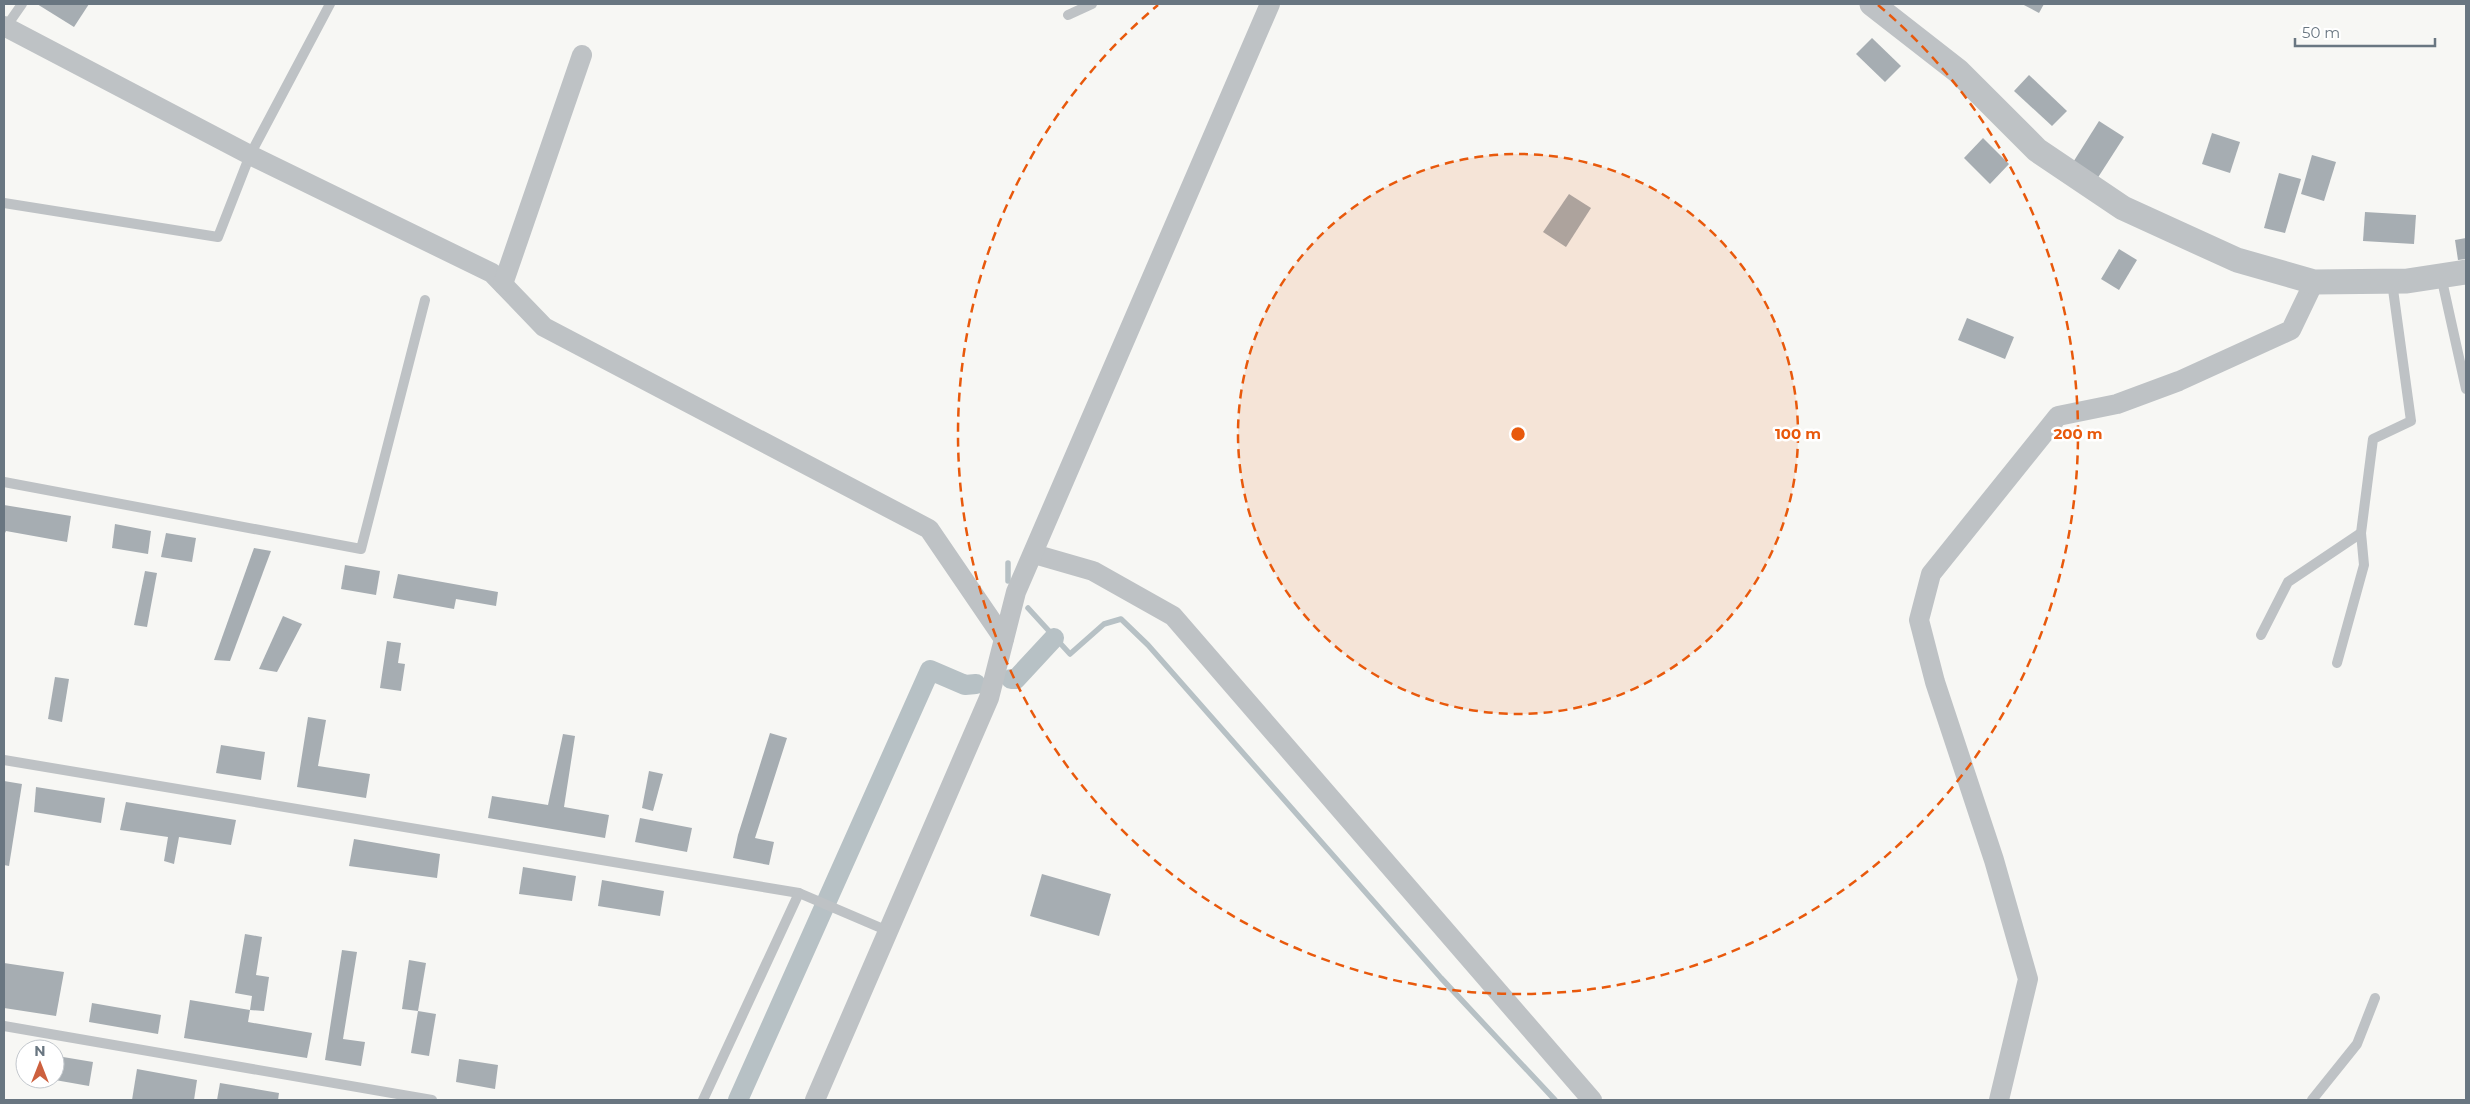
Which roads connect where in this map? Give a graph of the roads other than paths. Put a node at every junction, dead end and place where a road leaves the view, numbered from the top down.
1 (22, 4) edge
2 (330, 4) edge
3 (1092, 4) edge
4 (1270, 4) edge
5 (1872, 4) edge
6 (1068, 15) dead end
7 (5, 26) edge
8 (582, 55) dead end
9 (250, 155) junction
10 (4, 203) edge
11 (2466, 272) edge
12 (2441, 276) junction
13 (2392, 281) junction
14 (2314, 282) junction
15 (503, 284) junction
16 (425, 300) dead end
17 (2466, 389) edge
18 (4, 482) edge
19 (2361, 534) junction
20 (1034, 554) junction
21 (2262, 635) dead end
22 (1004, 639) junction
23 (2337, 663) dead end
24 (4, 760) edge
25 (800, 894) junction
26 (888, 931) junction
27 (2375, 998) dead end
28 (4, 1026) edge
29 (432, 1100) edge
30 (703, 1100) edge
31 (815, 1100) edge
32 (1592, 1100) edge
33 (2000, 1100) edge
34 (2312, 1100) edge

1 - 7 lane
2 - 9 lane
3 - 6 lane
4 - 20 street
5 - 14 street
7 - 9 street
8 - 15 street
9 - 10 lane
9 - 15 street
11 - 12 street
12 - 13 street
12 - 17 lane
13 - 14 street
13 - 19 lane
14 - 33 street
15 - 22 street
16 - 18 lane
19 - 21 lane
19 - 23 lane
20 - 22 street
20 - 32 street
22 - 26 street
24 - 25 lane
25 - 26 lane
25 - 30 lane
26 - 31 street
27 - 34 lane
28 - 29 lane

